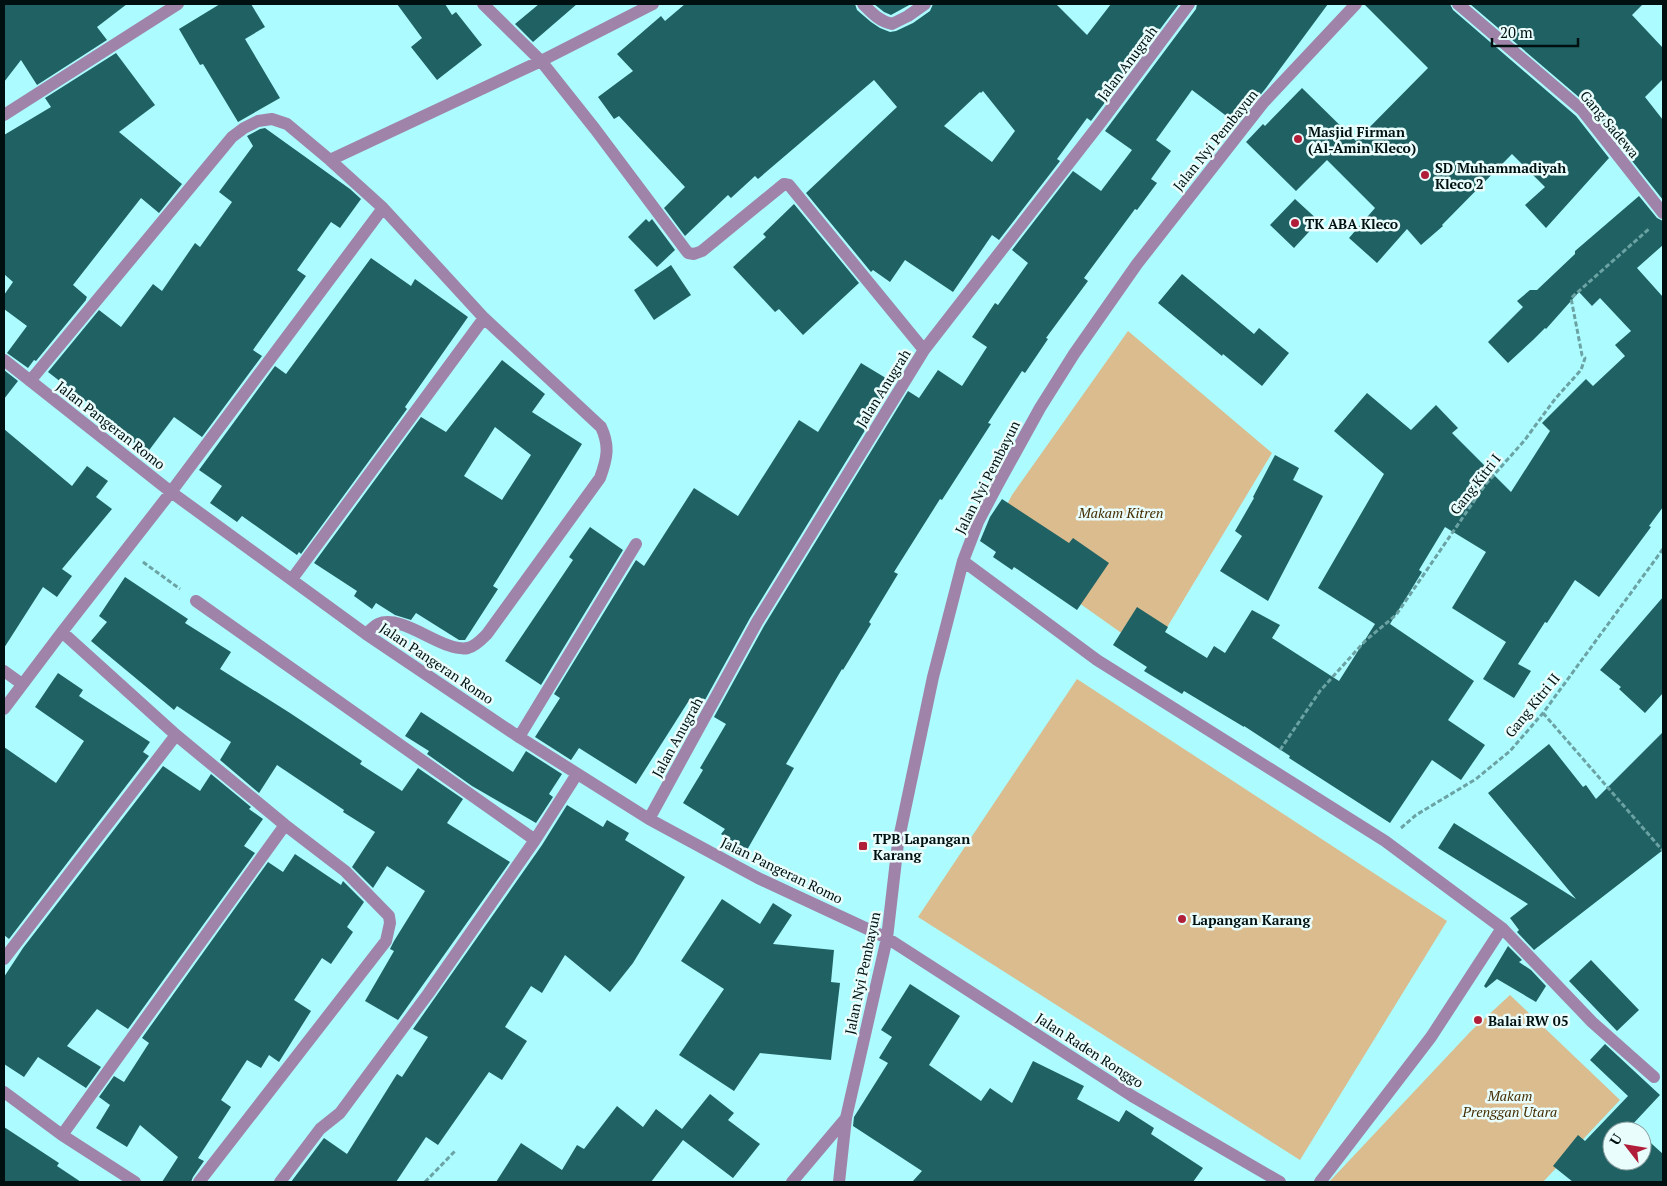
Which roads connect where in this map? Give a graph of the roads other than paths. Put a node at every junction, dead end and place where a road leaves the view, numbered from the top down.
1 (178, 4) edge
2 (483, 4) edge
3 (653, 4) edge
4 (863, 4) edge
5 (925, 4) edge
6 (1189, 4) edge
7 (1356, 4) edge
8 (1458, 4) edge
9 (540, 61) junction
10 (4, 115) edge
11 (330, 160) junction
12 (383, 208) junction
13 (1660, 218) edge
14 (484, 318) junction
15 (924, 350) junction
16 (4, 360) edge
17 (30, 381) junction
18 (171, 492) junction
19 (636, 544) dead end
20 (963, 560) junction
21 (292, 579) junction
22 (196, 601) road end
23 (62, 632) junction
24 (366, 634) junction
25 (4, 671) edge
26 (22, 684) junction
27 (4, 709) edge
28 (176, 735) junction
29 (519, 737) junction
30 (577, 774) junction
31 (649, 818) junction
32 (285, 825) junction
33 (535, 840) junction
34 (1502, 928) junction
35 (887, 938) junction
36 (4, 959) edge
37 (1654, 1077) dead end
38 (4, 1092) edge
39 (846, 1118) junction
40 (62, 1134) junction
41 (135, 1182) edge
42 (199, 1182) edge
43 (280, 1182) edge
44 (792, 1182) edge
45 (839, 1182) edge
46 (1280, 1182) edge
47 (1320, 1182) edge

1 - 10 street
2 - 9 street
3 - 9 street
4 - 5 street
6 - 15 street, Jalan Anugrah
7 - 20 street, Jalan Nyi Pembayun
8 - 13 street, Gang Sadewa
9 - 11 street
9 - 15 street
11 - 12 street
11 - 17 street
12 - 14 street
12 - 18 street
14 - 21 street
14 - 24 street
15 - 31 street, Jalan Anugrah
16 - 17 street, Jalan Pangeran Romo
17 - 18 street, Jalan Pangeran Romo
18 - 21 street, Jalan Pangeran Romo
18 - 23 street
19 - 29 street
20 - 34 street
20 - 35 street, Jalan Nyi Pembayun
21 - 24 street, Jalan Pangeran Romo
22 - 33 street
23 - 26 street
23 - 28 street
24 - 29 street, Jalan Pangeran Romo
25 - 26 street
26 - 27 street
28 - 32 street
28 - 36 street
29 - 30 street, Jalan Pangeran Romo
30 - 31 street, Jalan Pangeran Romo
30 - 33 street
31 - 35 street, Jalan Pangeran Romo
32 - 40 street
32 - 42 street
33 - 43 street
34 - 37 street
34 - 47 street
35 - 39 street, Jalan Nyi Pembayun
35 - 46 street, Jalan Raden Ronggo
38 - 40 street
39 - 44 street
39 - 45 street, Jalan Nyi Pembayun
40 - 41 street

